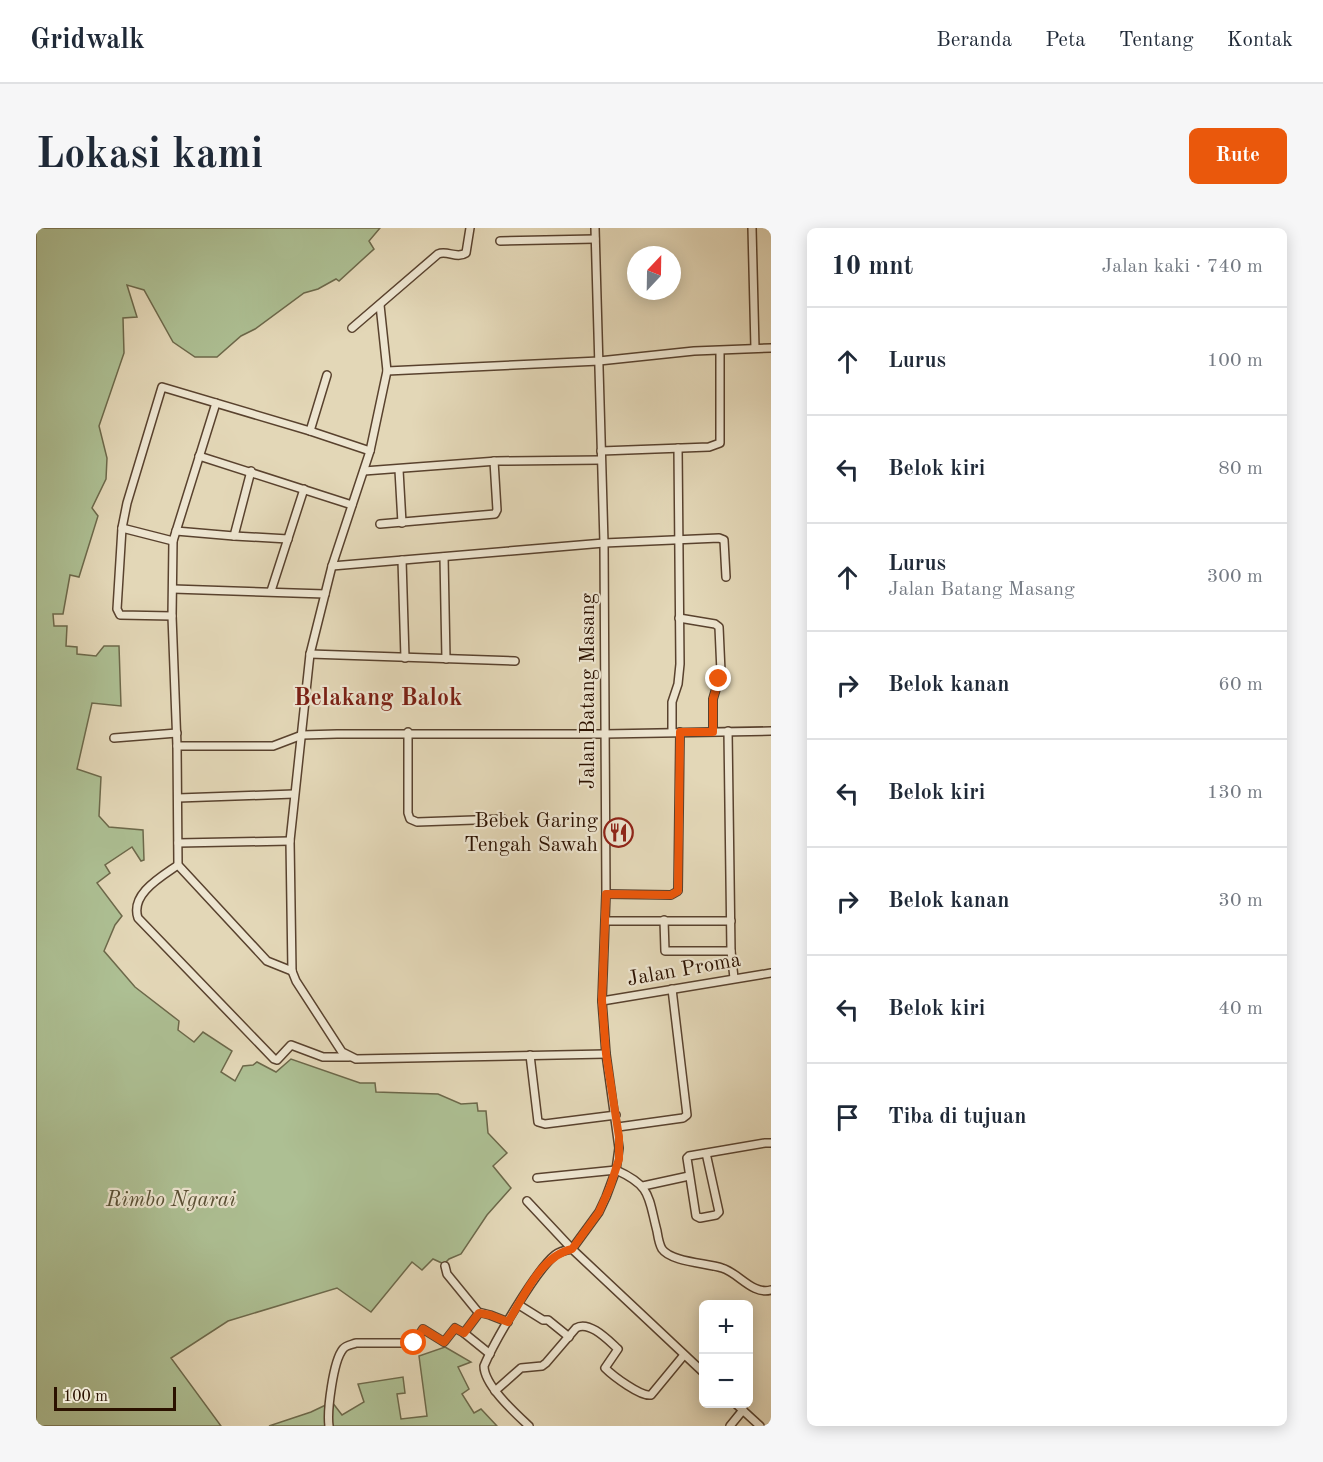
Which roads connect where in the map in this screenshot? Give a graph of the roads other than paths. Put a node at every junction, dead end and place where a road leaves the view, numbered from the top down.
1 (470, 228) edge
2 (595, 228) edge
3 (752, 228) edge
4 (595, 239) junction
5 (500, 241) dead end
6 (380, 305) junction
7 (352, 328) dead end
8 (755, 348) junction
9 (771, 348) edge
10 (720, 351) junction
11 (599, 361) junction
12 (387, 371) junction
13 (327, 375) dead end
14 (216, 402) junction
15 (310, 431) junction
16 (678, 448) junction
17 (370, 451) junction
18 (601, 451) junction
19 (200, 456) junction
20 (601, 460) junction
21 (494, 461) junction
22 (399, 470) junction
23 (251, 471) junction
24 (364, 471) junction
25 (304, 489) junction
26 (352, 505) junction
27 (402, 523) junction
28 (380, 524) dead end
29 (122, 528) junction
30 (176, 531) junction
31 (234, 536) junction
32 (288, 538) junction
33 (678, 540) junction
34 (173, 541) junction
35 (604, 543) junction
36 (444, 557) junction
37 (402, 560) junction
38 (332, 566) junction
39 (726, 577) dead end
40 (173, 589) junction
41 (271, 591) junction
42 (325, 594) junction
43 (172, 616) junction
44 (679, 618) junction
45 (310, 654) junction
46 (405, 658) junction
47 (446, 659) junction
48 (515, 661) dead end
49 (728, 731) junction
50 (771, 731) edge
51 (408, 732) junction
52 (672, 732) junction
53 (680, 732) junction
54 (713, 732) junction
55 (177, 733) junction
56 (604, 734) junction
57 (302, 735) junction
58 (114, 738) dead end
59 (177, 746) junction
60 (294, 795) junction
61 (178, 798) junction
62 (503, 819) dead end
63 (290, 841) junction
64 (178, 843) junction
65 (178, 865) junction
66 (606, 894) junction
67 (664, 920) junction
68 (605, 921) junction
69 (731, 921) junction
70 (731, 951) junction
71 (292, 971) junction
72 (771, 973) edge
73 (734, 978) junction
74 (672, 989) junction
75 (602, 1000) junction
76 (606, 1054) junction
77 (530, 1055) junction
78 (349, 1057) junction
79 (616, 1115) junction
80 (618, 1127) junction
81 (771, 1143) edge
82 (706, 1153) junction
83 (616, 1170) junction
84 (688, 1176) junction
85 (537, 1178) dead end
86 (643, 1186) junction
87 (527, 1201) dead end
88 (572, 1249) junction
89 (445, 1266) dead end
90 (771, 1290) edge
91 (519, 1305) junction
92 (479, 1313) junction
93 (508, 1322) junction
94 (464, 1333) junction
95 (568, 1337) junction
96 (490, 1354) junction
97 (684, 1355) junction
98 (699, 1368) edge
99 (495, 1391) junction
100 (741, 1408) edge
101 (743, 1410) junction
102 (329, 1426) edge
103 (529, 1426) edge
104 (729, 1426) edge
105 (760, 1426) edge

1 - 6 street
2 - 4 street, Jalan Batang Masang
3 - 8 street
4 - 5 street
4 - 11 street, Jalan Batang Masang
6 - 7 street
6 - 12 street
8 - 9 street
8 - 10 street
10 - 11 street
10 - 16 street
11 - 12 street
11 - 18 street, Jalan Batang Masang
12 - 17 street
13 - 15 street
14 - 15 street
14 - 19 street
14 - 29 street
15 - 17 street
16 - 18 street
16 - 33 street
17 - 24 street
18 - 20 street, Jalan Batang Masang
19 - 23 street
19 - 30 street
20 - 21 street
20 - 35 street, Jalan Batang Masang
21 - 22 street
21 - 27 street
22 - 24 street
22 - 27 street
23 - 25 street
23 - 31 street
24 - 26 street
25 - 26 street
25 - 32 street
26 - 38 street
27 - 28 street
29 - 34 street
29 - 43 street
30 - 31 street
30 - 34 street
31 - 32 street
32 - 41 street
33 - 35 street
33 - 39 street
33 - 44 street
34 - 40 street
35 - 36 street
35 - 56 street, Jalan Batang Masang
36 - 37 street
36 - 47 street
37 - 38 street
37 - 46 street
38 - 42 street
40 - 41 street
40 - 43 street
41 - 42 street
42 - 45 street
43 - 55 street
44 - 52 street
44 - 54 street
45 - 46 street
45 - 57 street
46 - 47 street
47 - 48 street
49 - 50 street
49 - 54 street
49 - 69 street
51 - 56 street
51 - 57 street
51 - 62 street
52 - 53 street
52 - 56 street
53 - 54 street
53 - 66 street
55 - 58 street
55 - 59 street
56 - 66 street, Jalan Batang Masang
57 - 59 street
57 - 60 street
59 - 61 street
60 - 61 street
60 - 63 street
61 - 64 street
63 - 64 street
63 - 71 street
64 - 65 street
65 - 71 street
65 - 78 street
66 - 68 street, Jalan Batang Masang
67 - 68 street
67 - 69 street
67 - 70 street
68 - 75 street, Jalan Batang Masang
69 - 70 street
70 - 73 street
71 - 78 street
72 - 73 street, Jalan Proma
73 - 74 street, Jalan Proma
74 - 75 street, Jalan Proma
74 - 80 street
75 - 76 street, Jalan Batang Masang
76 - 77 street
76 - 79 street, Jalan Batang Masang
77 - 78 street
77 - 79 street
79 - 80 street, Jalan Batang Masang
80 - 83 street, Jalan Batang Masang
81 - 82 street
82 - 84 street
82 - 84 street
83 - 85 street
83 - 86 street
83 - 88 street, Jalan Batang Masang
84 - 86 street
86 - 90 street
87 - 88 street
88 - 91 street
88 - 97 street
89 - 92 street
91 - 93 street
91 - 95 street
92 - 93 street
92 - 94 street
93 - 96 street
94 - 96 street
94 - 102 street
95 - 97 street
95 - 99 street
96 - 99 street
97 - 98 street
99 - 103 street
100 - 101 street
101 - 104 street
101 - 105 street

